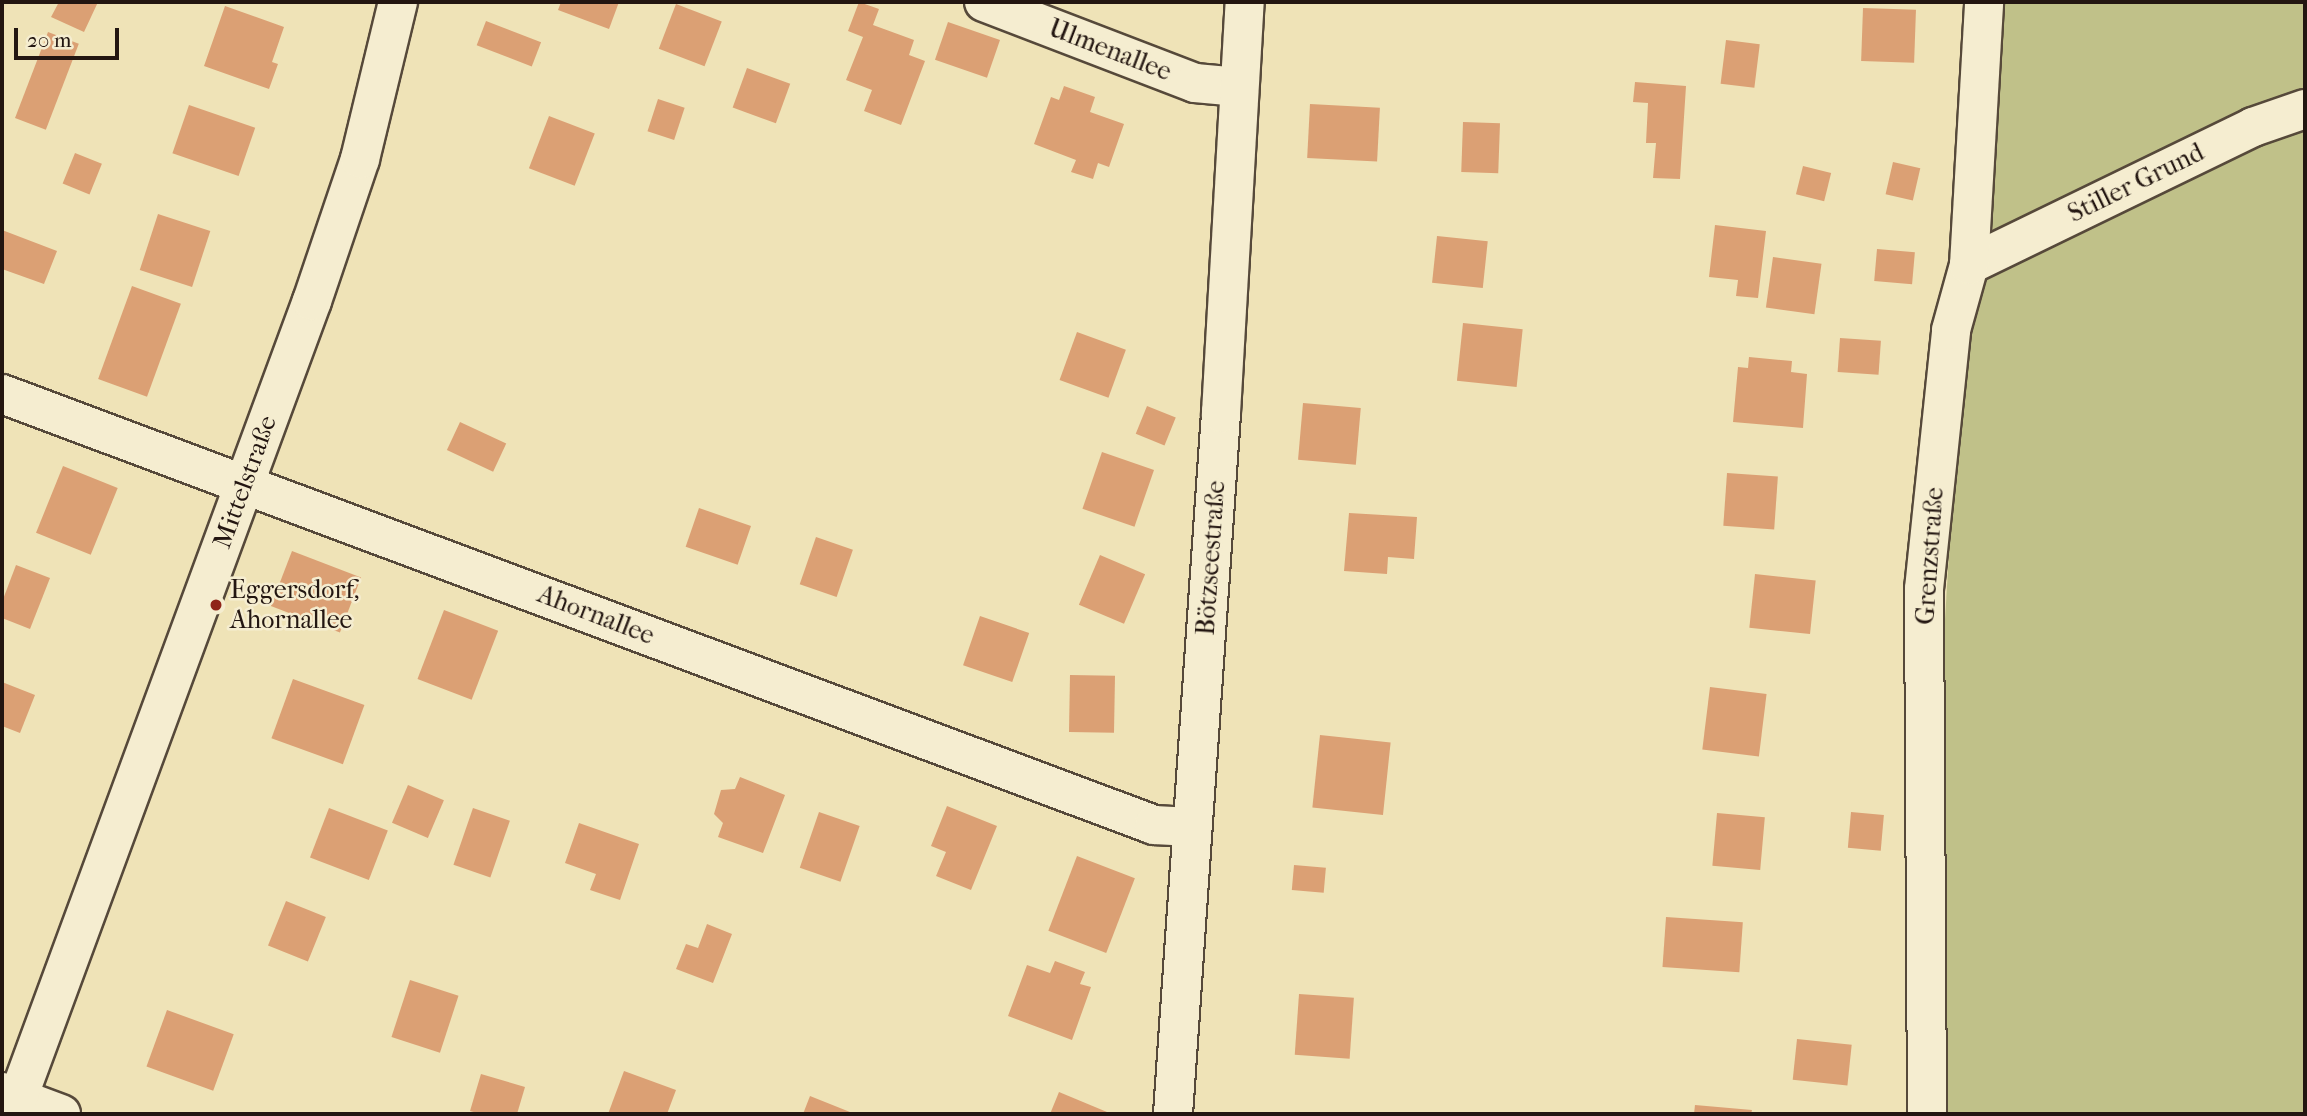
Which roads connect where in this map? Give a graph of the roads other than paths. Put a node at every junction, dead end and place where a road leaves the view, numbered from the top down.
1 (398, 2) edge
2 (984, 2) edge
3 (1245, 2) edge
4 (1984, 2) edge
5 (1239, 88) junction
6 (2305, 109) edge
7 (1969, 265) junction
8 (2, 394) edge
9 (244, 485) junction
10 (1192, 827) junction
11 (11, 1101) edge
12 (61, 1114) edge
13 (1173, 1114) edge
14 (1927, 1114) edge

1 - 9 street, Mittelstraße
2 - 5 street, Ulmenallee
3 - 5 street, Bötzseestraße
4 - 7 street, Grenzstraße
5 - 10 street, Bötzseestraße
6 - 7 street, Stiller Grund
7 - 14 street, Grenzstraße
8 - 9 street, Ahornallee
9 - 10 street, Ahornallee
9 - 11 street, Mittelstraße
10 - 13 street, Bötzseestraße
11 - 12 street

